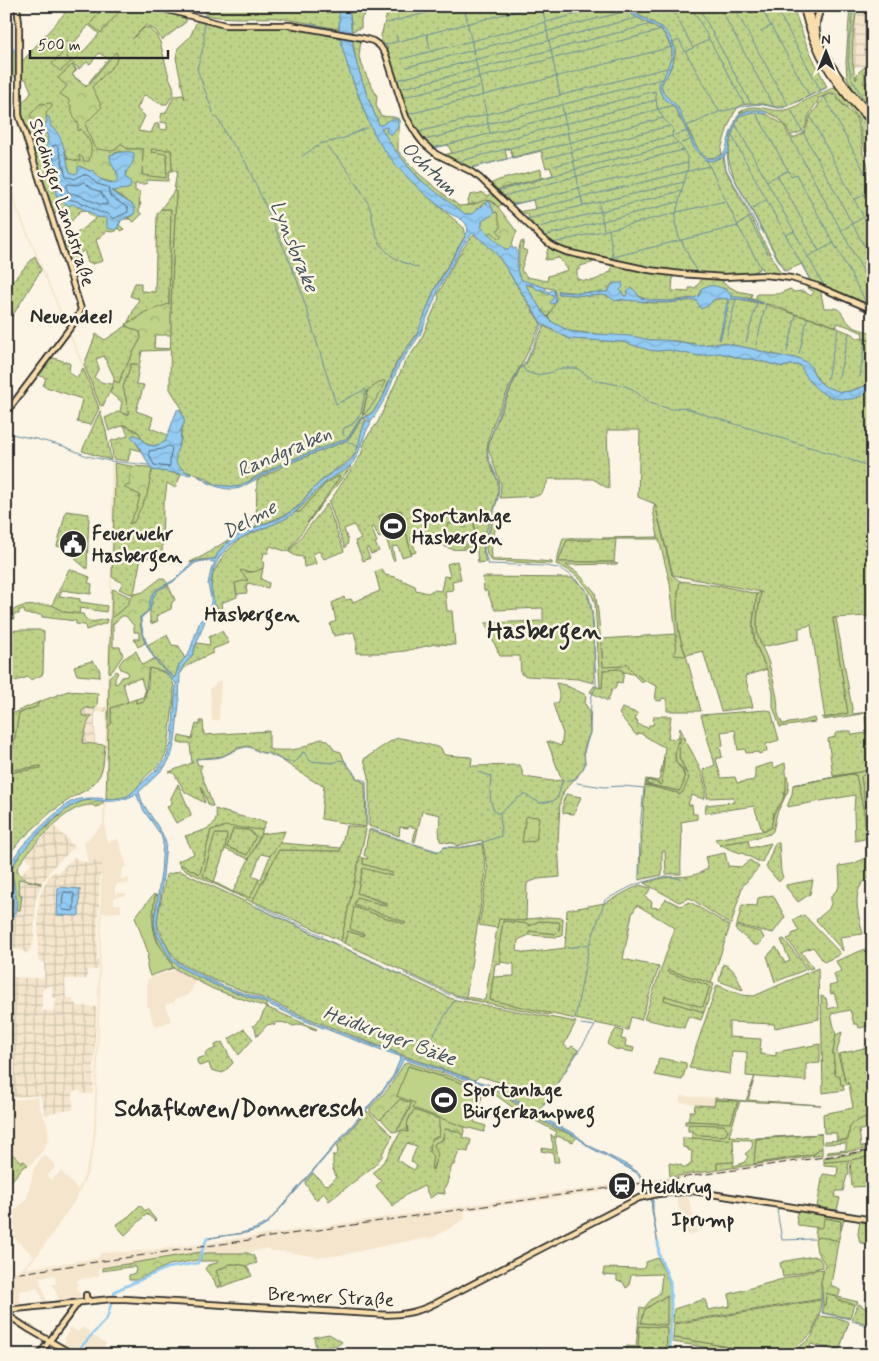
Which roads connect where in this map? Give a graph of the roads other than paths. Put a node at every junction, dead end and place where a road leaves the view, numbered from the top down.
1 (17, 6) edge
2 (140, 6) edge
3 (802, 6) edge
4 (807, 6) edge
5 (822, 6) edge
6 (819, 38) junction
7 (873, 116) edge
8 (873, 122) edge
9 (873, 310) edge
10 (6, 413) edge
11 (873, 1220) edge
12 (86, 1295) dead end
13 (90, 1301) junction
14 (78, 1303) junction
15 (69, 1304) junction
16 (14, 1309) junction
17 (6, 1310) edge
18 (71, 1312) junction
19 (6, 1314) edge
20 (12, 1319) junction
21 (49, 1341) junction
22 (73, 1354) edge
23 (38, 1355) edge

1 - 10 main road, Stedinger Landstraße
2 - 9 main road
3 - 8 highway
4 - 6 highway
5 - 6 highway
6 - 7 highway
11 - 13 main road, Bremer Straße
12 - 13 main road
13 - 14 main road, Bremer Straße
14 - 15 main road, Bremer Straße
14 - 18 main road
15 - 16 main road, Bremer Straße
15 - 18 main road
16 - 17 main road, Bremer Straße
16 - 20 main road
18 - 21 main road
19 - 20 main road
20 - 21 main road
21 - 22 main road
21 - 23 main road

